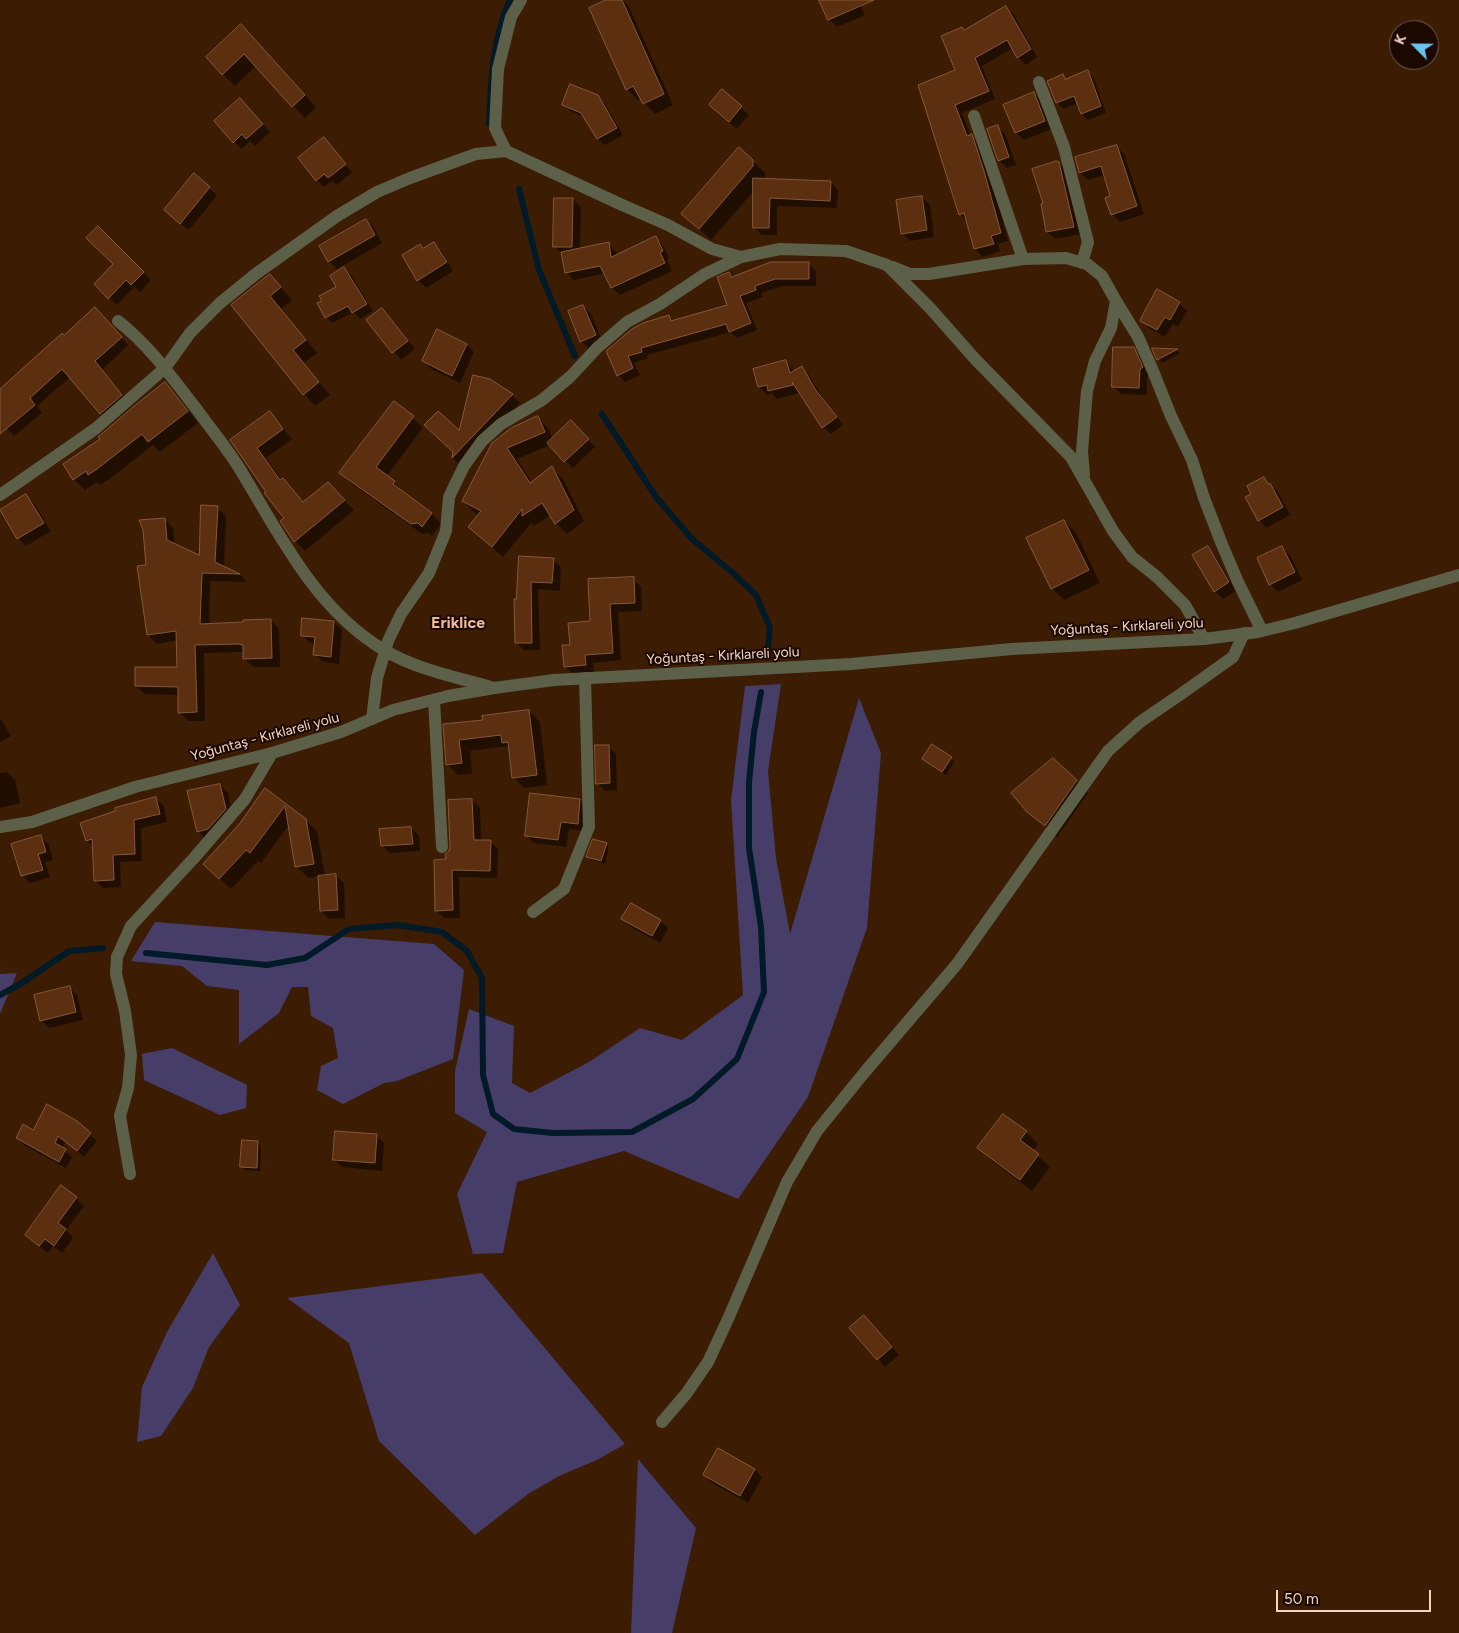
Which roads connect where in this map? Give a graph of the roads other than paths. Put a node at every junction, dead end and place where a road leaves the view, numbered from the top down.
1 (522, 0) edge
2 (1039, 82) dead end
3 (974, 116) dead end
4 (506, 151) junction
5 (740, 256) junction
6 (1023, 259) junction
7 (1082, 262) junction
8 (887, 265) junction
9 (1116, 301) junction
10 (118, 321) dead end
11 (165, 368) junction
12 (1084, 478) junction
13 (0, 495) edge
14 (1459, 575) edge
15 (1262, 631) junction
16 (1244, 633) junction
17 (1204, 639) junction
18 (385, 651) junction
19 (585, 678) junction
20 (494, 688) junction
21 (434, 700) junction
22 (372, 719) junction
23 (272, 753) junction
24 (0, 827) edge
25 (442, 847) dead end
26 (533, 912) dead end
27 (130, 1174) dead end
28 (662, 1422) dead end

1 - 4 street
2 - 7 street
3 - 6 street
4 - 5 street
4 - 11 street
5 - 8 street
5 - 18 street
6 - 7 street
6 - 8 street
7 - 9 street
8 - 12 street
9 - 12 street
9 - 15 street
10 - 11 street
11 - 13 street
11 - 18 street
12 - 17 street
14 - 15 street, Yoğuntaş - Kırklareli yolu
15 - 16 street, Yoğuntaş - Kırklareli yolu
16 - 17 street, Yoğuntaş - Kırklareli yolu
16 - 28 street
17 - 19 street, Yoğuntaş - Kırklareli yolu
18 - 20 street
18 - 22 street
19 - 20 street, Yoğuntaş - Kırklareli yolu
19 - 26 street
20 - 21 street, Yoğuntaş - Kırklareli yolu
21 - 22 street, Yoğuntaş - Kırklareli yolu
21 - 25 street
22 - 23 street, Yoğuntaş - Kırklareli yolu
23 - 24 street, Yoğuntaş - Kırklareli yolu
23 - 27 street

